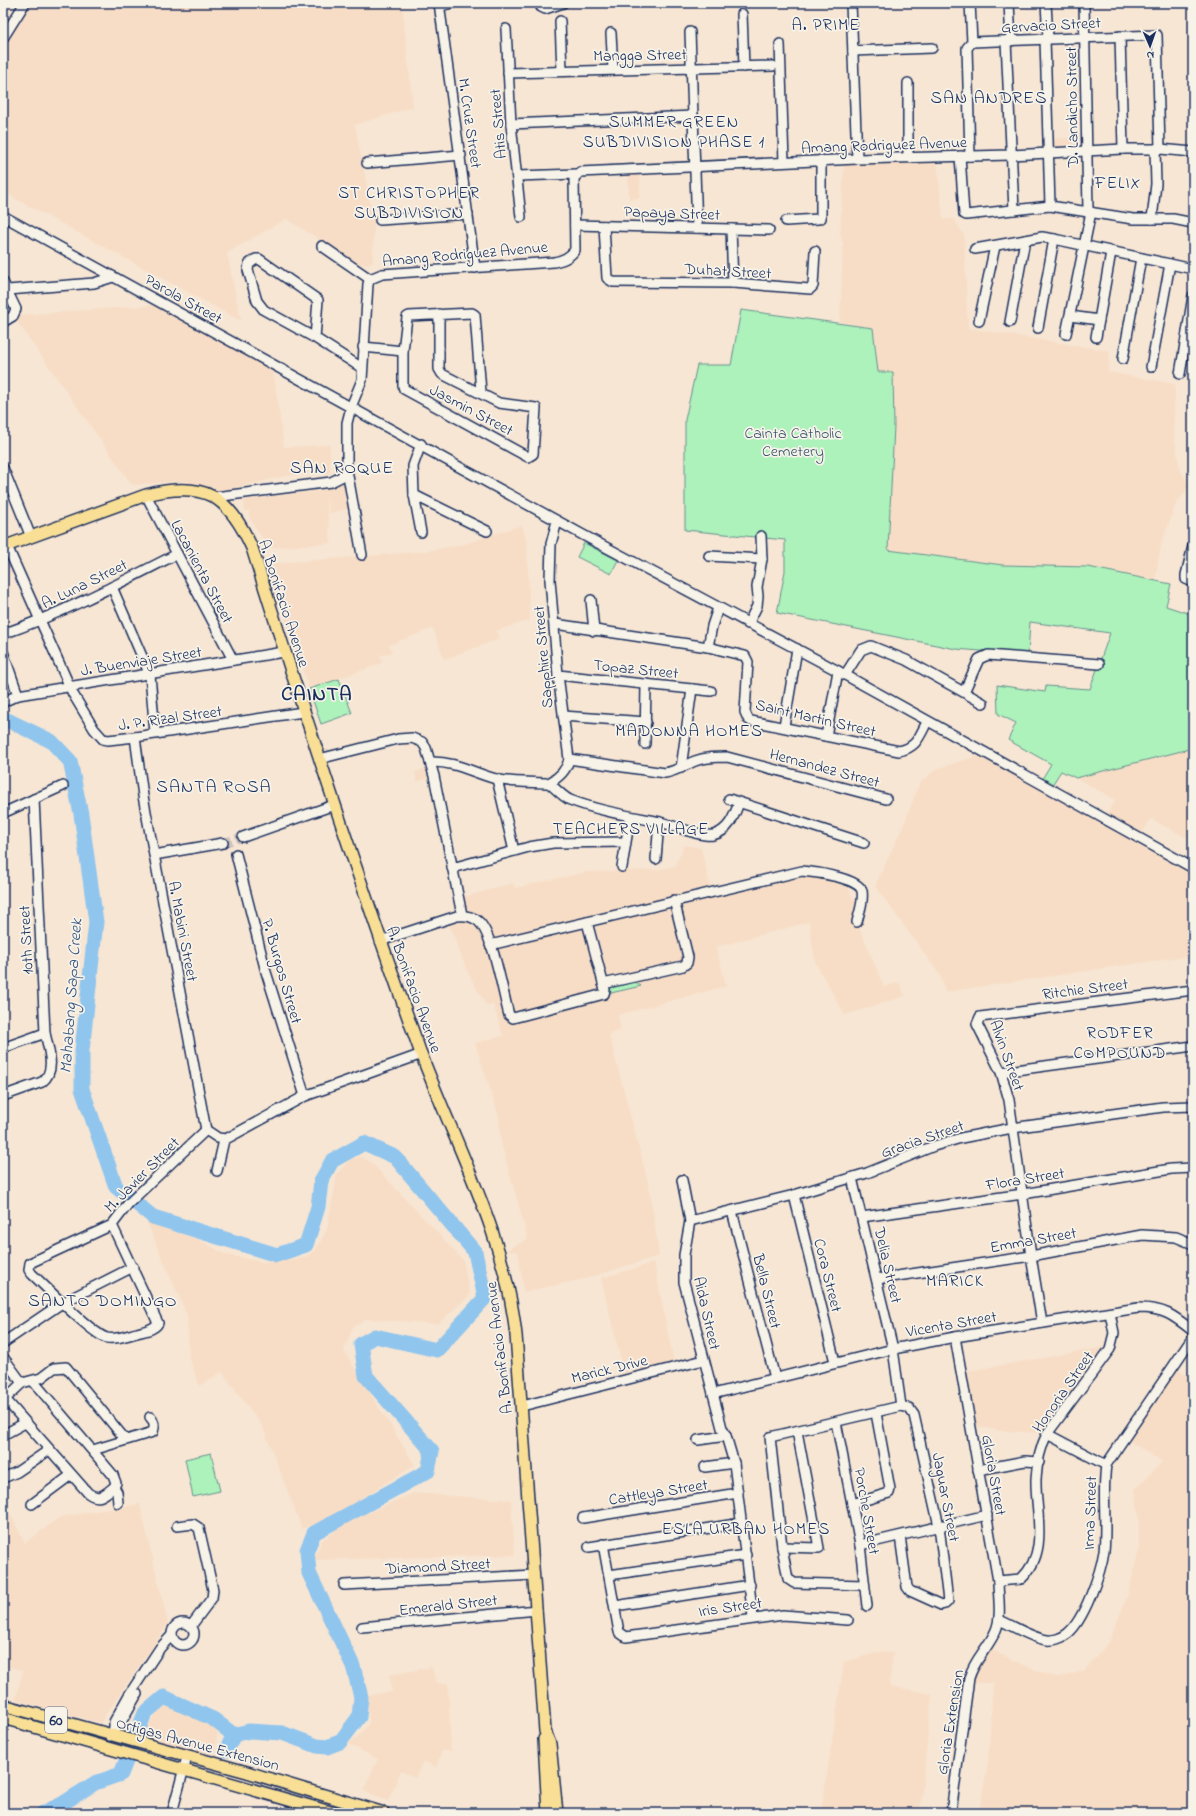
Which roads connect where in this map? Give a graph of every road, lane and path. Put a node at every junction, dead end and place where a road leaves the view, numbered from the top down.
1 (25, 3) edge
2 (454, 3) edge
3 (541, 3) edge
4 (563, 3) edge
5 (851, 3) edge
6 (970, 3) edge
7 (1009, 3) edge
8 (1046, 3) edge
9 (1084, 3) edge
10 (439, 5) edge
11 (742, 14) dead end
12 (560, 21) dead end
13 (506, 29) dead end
14 (690, 32) dead end
15 (611, 33) dead end
16 (1120, 36) junction
17 (1085, 37) junction
18 (3, 38) edge
19 (1046, 40) junction
20 (1009, 41) junction
21 (972, 42) junction
22 (780, 44) dead end
23 (932, 48) dead end
24 (852, 51) junction
25 (773, 66) dead end
26 (744, 67) junction
27 (691, 68) junction
28 (613, 70) junction
29 (562, 71) junction
30 (508, 74) junction
31 (908, 83) dead end
32 (693, 116) junction
33 (511, 124) junction
34 (1123, 149) junction
35 (1158, 149) junction
36 (1087, 152) junction
37 (1193, 152) edge
38 (1047, 153) junction
39 (1010, 155) junction
40 (461, 156) junction
41 (965, 156) junction
42 (908, 157) junction
43 (857, 159) junction
44 (821, 160) junction
45 (784, 162) junction
46 (367, 163) dead end
47 (695, 167) junction
48 (577, 174) junction
49 (517, 176) junction
50 (1050, 206) junction
51 (1014, 210) junction
52 (1089, 211) junction
53 (468, 214) junction
54 (3, 216) edge
55 (521, 217) dead end
56 (1152, 219) junction
57 (380, 220) dead end
58 (786, 221) dead end
59 (1193, 223) edge
60 (576, 225) junction
61 (604, 226) junction
62 (697, 228) junction
63 (731, 229) junction
64 (769, 230) dead end
65 (1054, 239) junction
66 (1025, 240) junction
67 (1085, 245) junction
68 (322, 246) dead end
69 (995, 246) junction
70 (975, 249) dead end
71 (814, 252) dead end
72 (1112, 252) junction
73 (1141, 258) junction
74 (1170, 264) junction
75 (476, 268) junction
76 (1193, 269) edge
77 (113, 277) junction
78 (370, 279) junction
79 (3, 282) edge
80 (733, 283) junction
81 (8, 290) junction
82 (1193, 296) edge
83 (439, 314) junction
84 (1070, 316) junction
85 (1099, 320) junction
86 (979, 321) dead end
87 (3, 322) edge
88 (1010, 322) dead end
89 (1038, 328) dead end
90 (1066, 334) dead end
91 (1096, 337) dead end
92 (315, 338) junction
93 (363, 348) junction
94 (403, 351) junction
95 (1123, 358) dead end
96 (1152, 367) dead end
97 (362, 368) junction
98 (1180, 374) dead end
99 (481, 392) junction
100 (351, 407) junction
101 (420, 444) junction
102 (3, 468) edge
103 (347, 470) junction
104 (146, 495) junction
105 (414, 495) junction
106 (214, 497) junction
107 (557, 521) junction
108 (487, 531) dead end
109 (421, 532) dead end
110 (761, 536) dead end
111 (31, 537) junction
112 (5, 546) edge
113 (1193, 546) edge
114 (177, 554) junction
115 (362, 555) dead end
116 (709, 556) dead end
117 (762, 559) junction
118 (1193, 582) edge
119 (112, 587) junction
120 (591, 600) dead end
121 (718, 608) junction
122 (40, 621) junction
123 (555, 624) junction
124 (748, 624) junction
125 (594, 631) junction
126 (3, 634) edge
127 (708, 647) junction
128 (797, 649) junction
129 (3, 652) edge
130 (284, 652) junction
131 (233, 660) junction
132 (1099, 664) dead end
133 (842, 673) junction
134 (150, 675) junction
135 (558, 675) junction
136 (646, 684) junction
137 (70, 686) junction
138 (692, 689) junction
139 (711, 691) dead end
140 (964, 692) junction
141 (18, 695) junction
142 (3, 702) edge
143 (983, 703) dead end
144 (303, 712) junction
145 (563, 716) junction
146 (646, 722) junction
147 (927, 722) junction
148 (784, 726) junction
149 (155, 733) junction
150 (826, 736) junction
151 (134, 737) junction
152 (645, 744) dead end
153 (319, 759) junction
154 (569, 759) junction
155 (430, 762) junction
156 (681, 768) junction
157 (497, 779) junction
158 (549, 783) junction
159 (63, 786) dead end
160 (34, 799) junction
161 (729, 799) dead end
162 (886, 799) dead end
163 (740, 803) junction
164 (334, 805) junction
165 (3, 813) edge
166 (630, 817) junction
167 (660, 822) junction
168 (243, 837) tunnel mouth
169 (625, 842) junction
170 (223, 843) tunnel mouth
171 (864, 843) dead end
172 (514, 851) junction
173 (154, 854) junction
174 (236, 854) dead end
175 (656, 859) dead end
176 (622, 867) dead end
177 (452, 868) junction
178 (1193, 868) edge
179 (674, 900) junction
180 (462, 915) junction
181 (587, 922) junction
182 (857, 922) dead end
183 (380, 941) junction
184 (490, 945) junction
185 (603, 984) junction
186 (1193, 990) edge
187 (980, 1017) joint
188 (45, 1032) junction
189 (1193, 1046) edge
190 (3, 1048) edge
191 (422, 1054) junction
192 (1001, 1072) junction
193 (3, 1096) edge
194 (305, 1096) junction
195 (1193, 1106) edge
196 (1012, 1128) junction
197 (206, 1130) junction
198 (224, 1140) junction
199 (1193, 1168) edge
200 (217, 1171) dead end
201 (852, 1178) junction
202 (682, 1180) dead end
203 (1023, 1194) junction
204 (794, 1195) junction
205 (732, 1211) junction
206 (862, 1217) junction
207 (690, 1222) junction
208 (112, 1225) junction
209 (1193, 1244) edge
210 (1031, 1256) junction
211 (133, 1267) junction
212 (877, 1279) junction
213 (62, 1303) junction
214 (1110, 1313) junction
215 (1042, 1323) junction
216 (1193, 1331) edge
217 (955, 1337) junction
218 (1193, 1337) edge
219 (4, 1342) edge
220 (893, 1349) junction
221 (3, 1357) edge
222 (704, 1360) junction
223 (835, 1362) junction
224 (775, 1378) junction
225 (32, 1381) junction
226 (22, 1383) junction
227 (713, 1394) junction
228 (5, 1400) edge
229 (522, 1406) junction
230 (901, 1406) junction
231 (876, 1413) junction
232 (150, 1417) dead end
233 (836, 1422) junction
234 (25, 1423) junction
235 (797, 1431) junction
236 (724, 1432) junction
237 (1047, 1434) junction
238 (3, 1435) edge
239 (125, 1439) junction
240 (698, 1440) dead end
241 (49, 1450) junction
242 (93, 1450) junction
243 (1039, 1462) junction
244 (734, 1463) junction
245 (1106, 1465) junction
246 (706, 1467) dead end
247 (978, 1470) junction
248 (72, 1475) junction
249 (3, 1478) edge
250 (114, 1487) junction
251 (738, 1493) junction
252 (118, 1503) dead end
253 (32, 1504) dead end
254 (852, 1504) junction
255 (987, 1515) junction
256 (583, 1518) dead end
257 (742, 1524) junction
258 (177, 1526) dead end
259 (939, 1526) junction
260 (900, 1536) junction
261 (603, 1544) junction
262 (860, 1545) junction
263 (589, 1547) dead end
264 (782, 1547) junction
265 (746, 1554) junction
266 (534, 1575) junction
267 (609, 1575) junction
268 (998, 1581) junction
269 (344, 1585) dead end
270 (750, 1585) junction
271 (864, 1585) junction
272 (615, 1606) junction
273 (867, 1606) dead end
274 (536, 1610) junction
275 (753, 1617) junction
276 (848, 1620) dead end
277 (999, 1620) junction
278 (191, 1626) junction
279 (362, 1628) dead end
280 (173, 1638) junction
281 (3, 1705) edge
282 (3, 1718) edge
283 (546, 1731) junction
284 (112, 1732) junction
285 (187, 1756) junction
286 (183, 1770) junction
287 (172, 1813) edge
288 (334, 1813) edge
289 (384, 1813) edge
290 (548, 1813) edge
291 (557, 1813) edge
292 (951, 1813) edge

1 - 18 street
2 - 10 street
3 - 4 street
5 - 24 street
6 - 21 street
7 - 20 street
8 - 19 street
9 - 17 street, D. Landicho Street
10 - 40 street, M. Cruz Street
11 - 26 street
12 - 29 street
13 - 30 street, Atis Street
14 - 27 street
15 - 28 street
16 - 17 street, Gervacio Street
16 - 34 street
16 - 35 street, Gervacio Street
17 - 19 street, Gervacio Street
17 - 36 street, D. Landicho Street
19 - 20 street, Gervacio Street
19 - 38 street
20 - 21 street, Gervacio Street
20 - 39 street
21 - 41 street
22 - 45 street
23 - 24 street
24 - 43 street
25 - 26 street, Mangga Street
26 - 27 street, Mangga Street
27 - 28 street, Mangga Street
27 - 32 street
28 - 29 street, Mangga Street
29 - 30 street, Mangga Street
30 - 33 street, Atis Street
31 - 42 street
32 - 33 street
32 - 47 street
33 - 49 street, Atis Street
34 - 35 street, Amang Rodriguez Avenue
34 - 36 street, Amang Rodriguez Avenue
35 - 37 street, Amang Rodriguez Avenue
35 - 56 street
36 - 38 street, Amang Rodriguez Avenue
36 - 52 street, D. Landicho Street
38 - 39 street, Amang Rodriguez Avenue
38 - 50 street
39 - 41 street, Amang Rodriguez Avenue
39 - 51 street
40 - 46 street
40 - 53 street, M. Cruz Street
41 - 42 street, Amang Rodriguez Avenue
41 - 51 street
42 - 43 street, Amang Rodriguez Avenue
43 - 44 street, Amang Rodriguez Avenue
44 - 45 street, Amang Rodriguez Avenue
44 - 58 street
45 - 47 street, Amang Rodriguez Avenue
47 - 48 street, Amang Rodriguez Avenue
47 - 62 street
48 - 49 street, Amang Rodriguez Avenue
48 - 60 street, Amang Rodriguez Avenue
49 - 55 street, Atis Street
50 - 51 street
50 - 52 street
52 - 56 street
52 - 67 street, D. Landicho Street
53 - 57 street
53 - 75 street, M. Cruz Street
54 - 77 street, Parola Street
56 - 59 street
60 - 61 street, Papaya Street
60 - 75 street, Amang Rodriguez Avenue
61 - 62 street, Papaya Street
61 - 80 street, Duhat Street
62 - 63 street, Papaya Street
63 - 64 street, Papaya Street
63 - 80 street
65 - 66 street
65 - 67 street
65 - 89 street
66 - 69 street
66 - 88 street
67 - 72 street
67 - 84 street, D. Landicho Street
68 - 78 street
69 - 70 street
69 - 86 street
71 - 80 street, Duhat Street
72 - 73 street
72 - 85 street
73 - 74 street
73 - 95 street
74 - 76 street
74 - 96 street
75 - 78 street, Amang Rodriguez Avenue
77 - 81 street
77 - 100 street, Parola Street
78 - 93 street, Amang Rodriguez Avenue
79 - 81 street
81 - 87 street
82 - 98 street
83 - 94 street
83 - 99 street
83 - 99 street
84 - 85 street
84 - 90 street, D. Landicho Street
85 - 91 street
92 - 92 street
92 - 97 street
93 - 94 street
93 - 97 street, Amang Rodriguez Avenue
94 - 99 street, Jasmin Street
97 - 100 street, Amang Rodriguez Avenue
100 - 101 street, Parola Street
100 - 103 street, Amang Rodriguez Avenue
101 - 105 street
101 - 107 street, Parola Street
102 - 111 street
103 - 106 street
103 - 115 street, Amang Rodriguez Avenue
104 - 106 main road, A. Bonifacio Avenue
104 - 111 main road, A. Bonifacio Avenue
104 - 114 street, Lacanienta Street
105 - 108 street
105 - 109 street
106 - 130 main road, A. Bonifacio Avenue
107 - 121 street, Parola Street
107 - 123 street, Sapphire Street
110 - 117 street
111 - 112 main road, A. Bonifacio Avenue
112 - 122 street
113 - 118 street
114 - 119 street, A. Luna Street
114 - 131 street, Lacanienta Street
116 - 117 street
117 - 124 street
119 - 122 street, A. Luna Street
119 - 134 street
120 - 125 street
121 - 124 street, Parola Street
121 - 127 street
122 - 126 street, A. Luna Street
122 - 137 street
123 - 125 street, Saint Martin Street
123 - 135 street, Sapphire Street
124 - 128 street, Parola Street
125 - 127 street, Saint Martin Street
127 - 148 street, Saint Martin Street
128 - 133 street, Parola Street
128 - 148 street
129 - 141 street
130 - 131 street, J. Buenviaje Street
130 - 144 main road, A. Bonifacio Avenue
131 - 134 street, J. Buenviaje Street
132 - 140 street
133 - 140 street
133 - 147 street, Parola Street
133 - 150 street
134 - 137 street, J. Buenviaje Street
134 - 149 street
135 - 136 street, Topaz Street
135 - 145 street, Sapphire Street
136 - 138 street, Topaz Street
136 - 146 street
137 - 141 street, J. Buenviaje Street
137 - 151 street, J. P. Rizal Street
138 - 139 street, Topaz Street
138 - 156 street
140 - 143 street
141 - 142 street, J. Buenviaje Street
144 - 149 street, J. P. Rizal Street
144 - 153 main road, A. Bonifacio Avenue
145 - 146 street
145 - 154 street, Sapphire Street
146 - 152 street
147 - 150 street, Saint Martin Street
147 - 178 street, Parola Street
148 - 150 street, Saint Martin Street
149 - 151 street, J. P. Rizal Street
151 - 173 street, A. Mabini Street
153 - 155 street
153 - 164 main road, A. Bonifacio Avenue
154 - 156 street, Hernandez Street
154 - 158 street
155 - 157 street
155 - 177 street
156 - 162 street, Hernandez Street
157 - 158 street
157 - 172 street
158 - 166 street
159 - 160 street
160 - 165 street
160 - 188 street, 10th Street
161 - 163 street
163 - 167 street
163 - 171 street
164 - 168 street
164 - 183 main road, A. Bonifacio Avenue
166 - 167 street
166 - 169 street
167 - 175 street
169 - 172 street
169 - 176 street
170 - 173 street
172 - 177 street
173 - 197 street, A. Mabini Street
174 - 194 street, P. Burgos Street
177 - 180 street
179 - 181 street
179 - 182 street
179 - 185 street
180 - 183 street
180 - 184 street
181 - 184 street
181 - 185 street
183 - 191 main road, A. Bonifacio Avenue
184 - 185 street
186 - 187 street, Ritchie Street
187 - 192 street, Alvin Street
188 - 190 street
188 - 193 street, 10th Street
189 - 192 street
191 - 194 street
191 - 229 main road, A. Bonifacio Avenue
192 - 196 street, Alvin Street
194 - 198 street
195 - 196 street, Gracia Street
196 - 201 street, Gracia Street
196 - 203 street, Alvin Street
197 - 198 street
197 - 208 street, M. Javier Street
198 - 200 street
199 - 203 street, Flora Street
201 - 204 street, Gracia Street
201 - 206 street, Delia Street
202 - 207 street, Aida Street
203 - 206 street, Flora Street
203 - 210 street, Alvin Street
204 - 205 street, Gracia Street
204 - 223 street, Cora Street
205 - 207 street, Gracia Street
205 - 224 street, Bella Street
206 - 212 street, Delia Street
207 - 222 street, Aida Street
208 - 211 street
208 - 213 street, M. Javier Street
209 - 210 street, Emma Street
210 - 212 street, Emma Street
210 - 215 street, Alvin Street
211 - 213 street
211 - 213 street
212 - 220 street, Delia Street
213 - 219 street
214 - 215 street, Vicenta Street
214 - 216 street, Vicenta Street
214 - 237 street, Honoria Street
215 - 217 street, Vicenta Street
217 - 220 street, Vicenta Street
217 - 247 street, Gloria Street
218 - 245 street, Irma Street
220 - 223 street, Vicenta Street
220 - 230 street, Delia Street
221 - 226 street
222 - 227 street, Aida Street
222 - 229 street, Marick Drive
223 - 224 street, Vicenta Street
224 - 227 street, Vicenta Street
225 - 226 street
225 - 239 street
225 - 242 street
226 - 228 street
227 - 236 street, Aida Street
228 - 234 street
229 - 266 main road, A. Bonifacio Avenue
230 - 231 street
230 - 259 street, Jaguar Street
231 - 233 street
231 - 254 street
232 - 239 street
233 - 235 street
233 - 254 street, Porche Street
234 - 238 street
234 - 241 street
235 - 264 street
235 - 264 street
236 - 240 street
236 - 244 street, Aida Street
237 - 243 street, Honoria Street
237 - 245 street
239 - 242 street
241 - 248 street
241 - 249 street
242 - 250 street
243 - 247 street
243 - 268 street, Honoria Street
244 - 246 street
244 - 251 street, Aida Street
245 - 277 street, Irma Street
247 - 255 street, Gloria Street
248 - 250 street
248 - 253 street
250 - 252 street
251 - 256 street, Cattleya Street
251 - 257 street, Aida Street
254 - 262 street, Porche Street
255 - 259 street
255 - 268 street, Gloria Street
257 - 261 street
257 - 265 street, Aida Street
258 - 278 street
259 - 260 street
259 - 260 street, Jaguar Street
260 - 262 street
261 - 263 street
261 - 267 street
262 - 271 street, Porche Street
264 - 271 street
265 - 267 street
265 - 270 street, Aida Street
266 - 269 street, Diamond Street
266 - 274 main road, A. Bonifacio Avenue
267 - 272 street
268 - 277 street, Gloria Street
270 - 272 street
270 - 275 street, Aida Street
271 - 273 street, Porche Street
272 - 275 street, Iris Street
274 - 279 street, Emerald Street
274 - 283 main road, A. Bonifacio Avenue
275 - 276 street, Iris Street
277 - 292 street, Gloria Extension
278 - 280 street
278 - 280 street
280 - 284 street
281 - 284 main road, Ortigas Avenue Extension / 60
282 - 286 main road, Ortigas Avenue Extension / 60
283 - 290 main road, A. Bonifacio Avenue
283 - 291 main road, A. Bonifacio Avenue
284 - 285 main road, Ortigas Avenue Extension / 60
285 - 286 street
285 - 289 main road, Ortigas Avenue Extension / 60
286 - 287 street
286 - 288 main road, Ortigas Avenue Extension / 60

